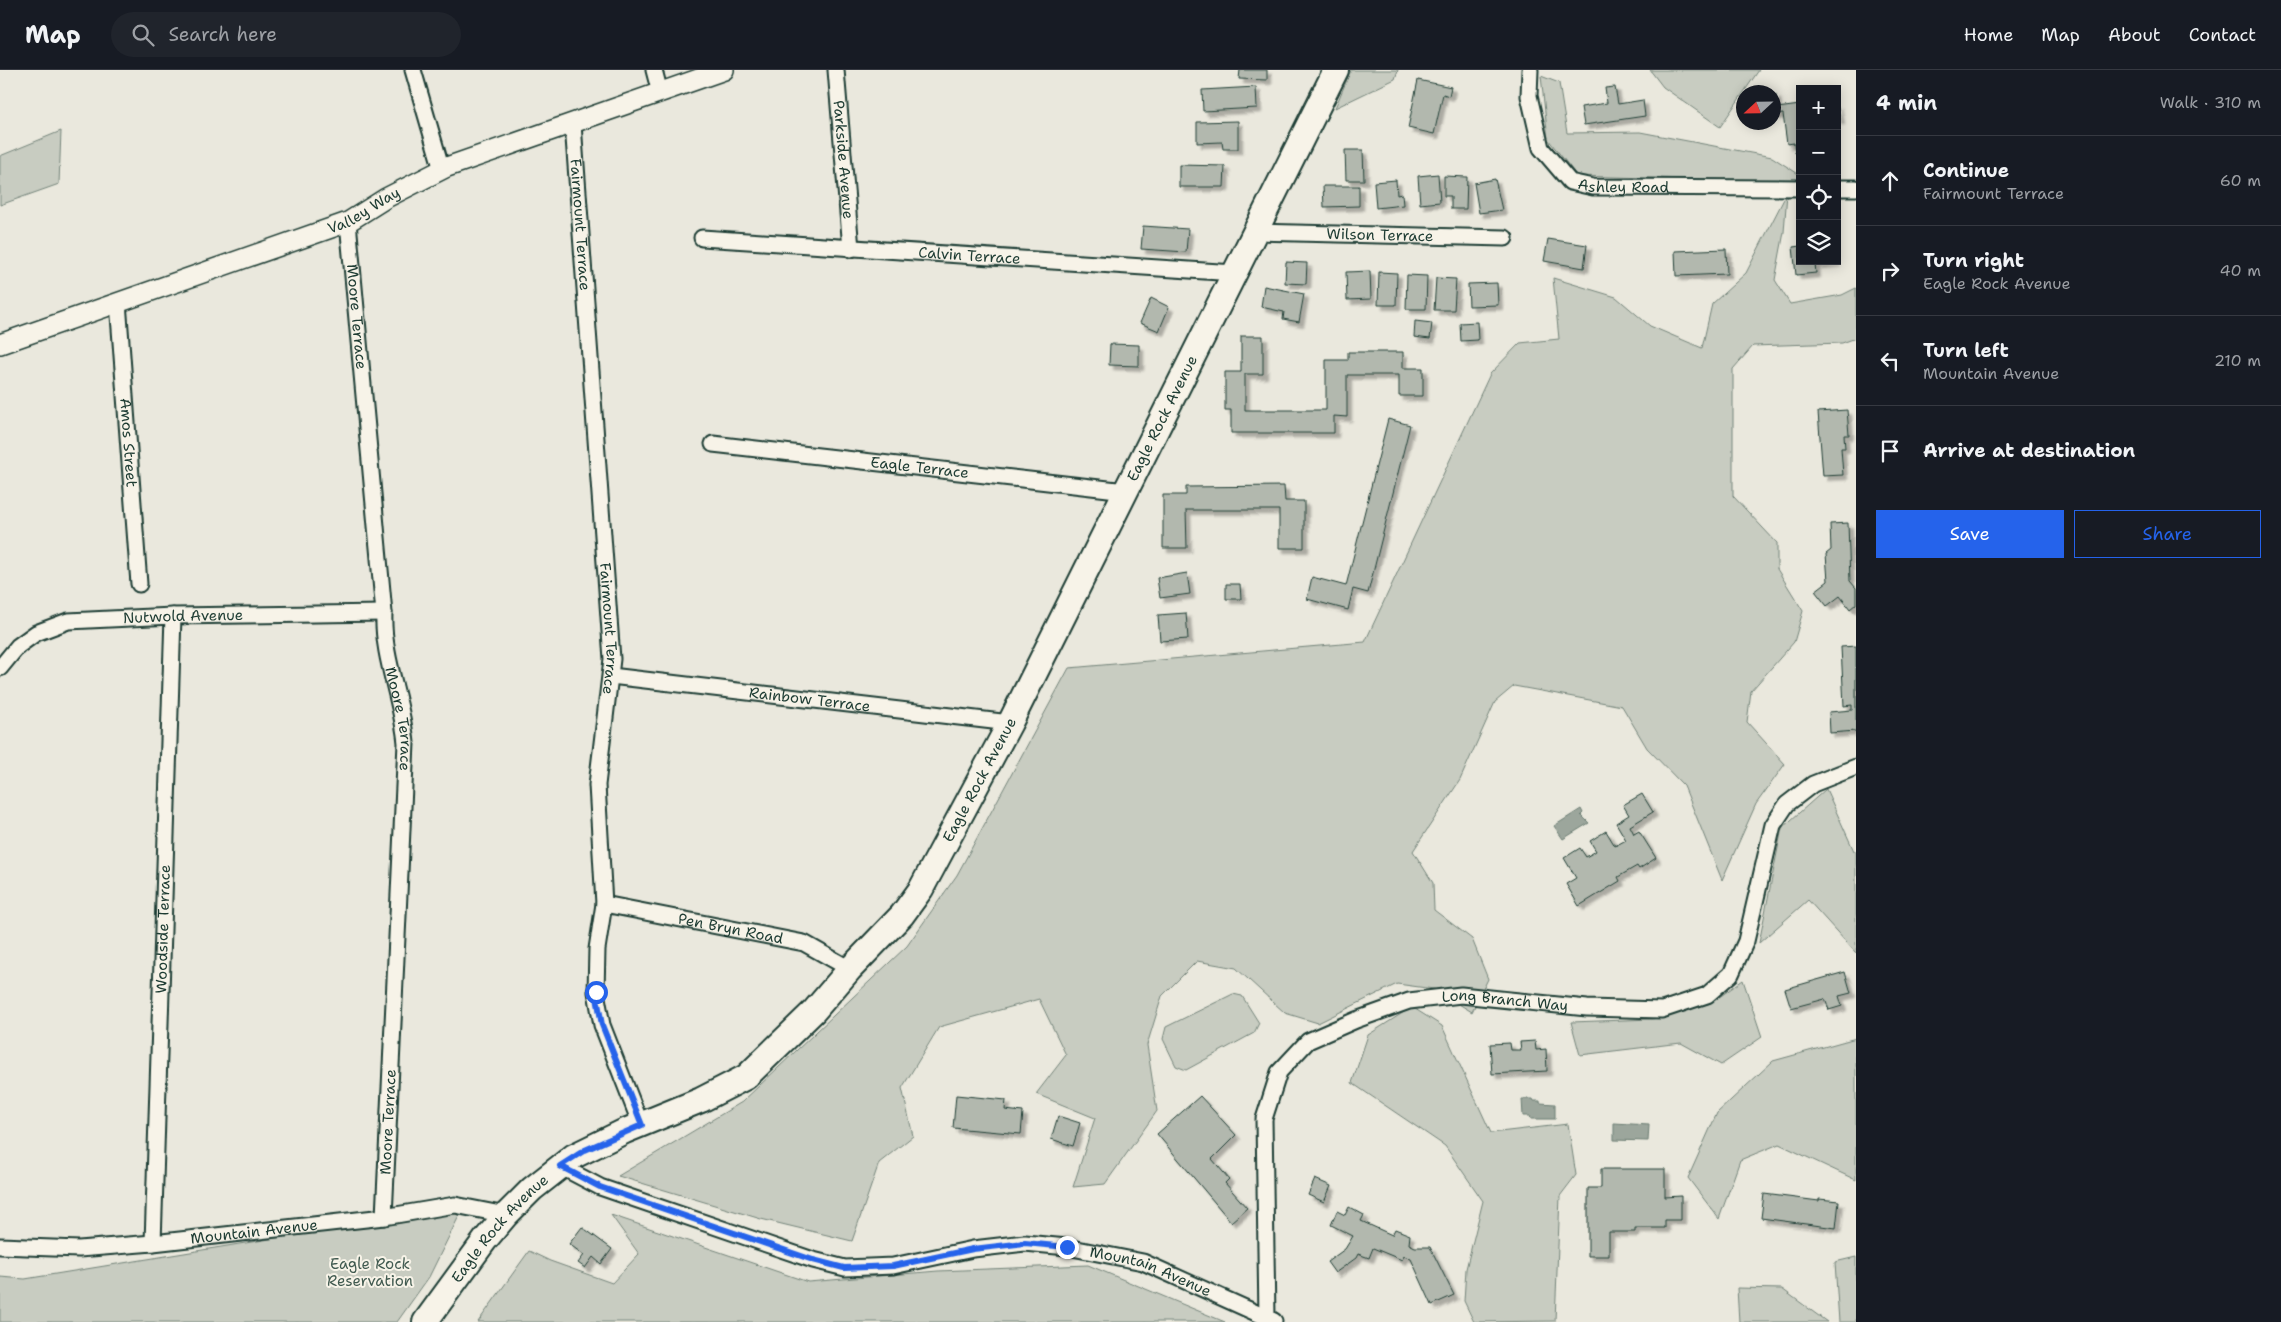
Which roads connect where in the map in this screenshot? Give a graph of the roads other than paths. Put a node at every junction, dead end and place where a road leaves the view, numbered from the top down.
1 (413, 70) edge
2 (654, 70) edge
3 (724, 70) edge
4 (836, 70) edge
5 (1336, 70) edge
6 (1530, 70) edge
7 (660, 93) junction
8 (573, 124) junction
9 (442, 170) junction
10 (1796, 188) edge
11 (1841, 188) edge
12 (1856, 188) edge
13 (348, 222) junction
14 (1256, 232) junction
15 (702, 238) dead end
16 (1505, 238) dead end
17 (851, 249) junction
18 (1235, 273) junction
19 (118, 302) junction
20 (0, 344) edge
21 (713, 444) dead end
22 (1126, 491) junction
23 (139, 584) dead end
24 (384, 613) junction
25 (173, 616) junction
26 (0, 668) edge
27 (611, 676) junction
28 (1010, 723) junction
29 (1856, 767) edge
30 (604, 904) junction
31 (850, 969) junction
32 (642, 1125) junction
33 (560, 1166) junction
34 (506, 1215) junction
35 (384, 1217) junction
36 (153, 1243) junction
37 (0, 1246) edge
38 (1271, 1320) edge
39 (425, 1322) edge

1 - 9 street
2 - 7 street
3 - 7 street, Valley Way
4 - 17 street, Parkside Avenue
5 - 14 main road, Eagle Rock Avenue
6 - 10 street, Ashley Road
7 - 8 street, Valley Way
8 - 9 street, Valley Way
8 - 27 street, Fairmount Terrace
9 - 13 street, Valley Way
11 - 12 street
13 - 19 street, Valley Way
13 - 24 street, Moore Terrace
14 - 16 street, Wilson Terrace
14 - 18 main road, Eagle Rock Avenue
15 - 17 street, Calvin Terrace
17 - 18 street, Calvin Terrace
18 - 22 main road, Eagle Rock Avenue
19 - 20 street, Valley Way
19 - 23 street, Amos Street
21 - 22 street, Eagle Terrace
22 - 28 main road, Eagle Rock Avenue
24 - 25 street, Nutwold Avenue
24 - 35 street, Moore Terrace
25 - 26 street, Nutwold Avenue
25 - 36 street, Woodside Terrace
27 - 28 street, Rainbow Terrace
27 - 30 street, Fairmount Terrace
28 - 31 main road, Eagle Rock Avenue
29 - 38 street, Long Branch Way
30 - 31 street, Pen Bryn Road
30 - 32 street, Fairmount Terrace
31 - 32 main road, Eagle Rock Avenue
32 - 33 main road, Eagle Rock Avenue
33 - 34 main road, Eagle Rock Avenue
33 - 38 street, Mountain Avenue
34 - 35 street, Mountain Avenue
34 - 39 main road, Eagle Rock Avenue
35 - 36 street, Mountain Avenue
36 - 37 street, Mountain Avenue

